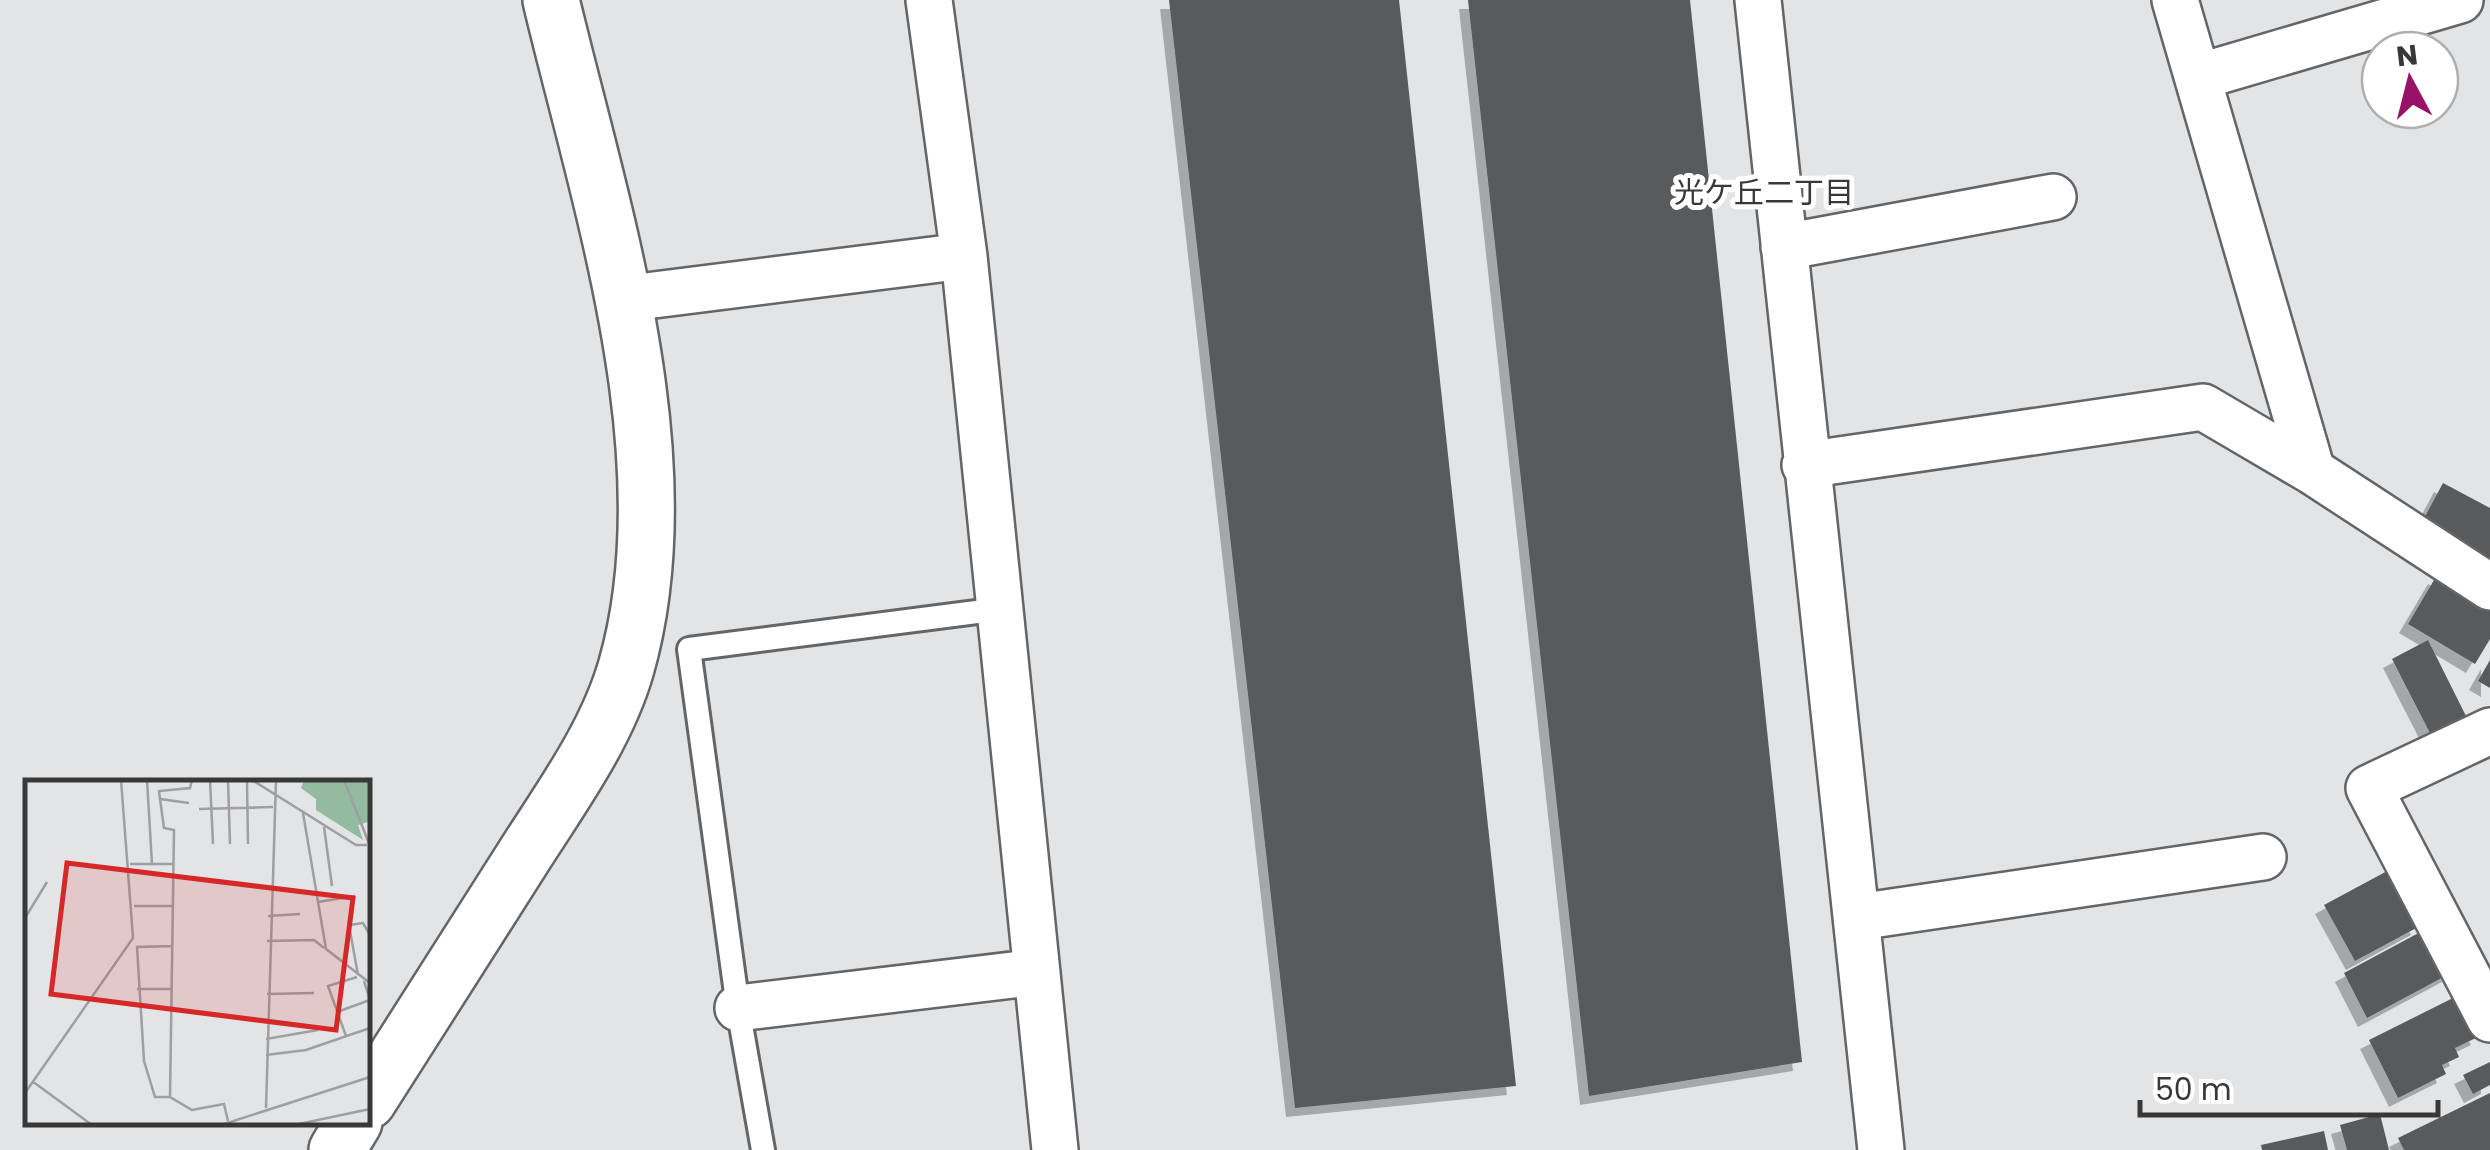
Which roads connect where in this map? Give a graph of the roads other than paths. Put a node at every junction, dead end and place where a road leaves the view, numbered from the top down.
1 (551, 0) edge
2 (929, 0) edge
3 (1758, 0) edge
4 (2175, 0) edge
5 (2460, 0) edge
6 (2198, 77) junction
7 (2053, 197) dead end
8 (1784, 247) junction
9 (964, 256) junction
10 (622, 300) junction
11 (1805, 465) junction
12 (2312, 471) junction
13 (2490, 587) edge
14 (1000, 608) junction
15 (2490, 731) edge
16 (2263, 857) dead end
17 (1858, 916) junction
18 (1037, 972) junction
19 (2486, 1002) edge
20 (738, 1008) junction
21 (370, 1099) edge
22 (352, 1125) edge
23 (336, 1150) edge
24 (763, 1150) edge
25 (1055, 1150) edge
26 (1881, 1150) edge

1 - 10 street
2 - 9 street
3 - 8 street
4 - 6 street
5 - 6 street
6 - 12 street
7 - 8 street
8 - 11 street
9 - 10 street
9 - 14 street
10 - 21 street
11 - 12 street
11 - 17 street
12 - 13 street
14 - 18 street
14 - 20 lane
15 - 19 street
16 - 17 street
17 - 26 street
18 - 20 street
18 - 25 street
20 - 24 lane
22 - 23 street

